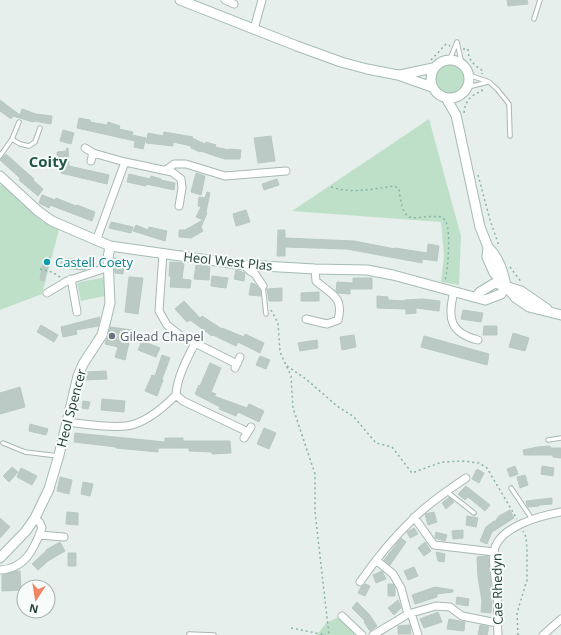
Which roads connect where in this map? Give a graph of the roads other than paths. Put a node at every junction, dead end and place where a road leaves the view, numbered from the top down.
1 (180, 0) edge
2 (225, 0) edge
3 (262, 0) edge
4 (540, 0) edge
5 (234, 4) dead end
6 (534, 19) dead end
7 (254, 29) junction
8 (450, 59) junction
9 (462, 64) junction
10 (431, 65) junction
11 (398, 75) junction
12 (469, 75) junction
13 (482, 82) junction
14 (432, 87) junction
15 (464, 91) junction
16 (446, 98) junction
17 (460, 116) junction
18 (18, 122) dead end
19 (40, 128) dead end
20 (510, 136) dead end
21 (12, 139) junction
22 (85, 148) dead end
23 (93, 153) junction
24 (0, 156) edge
25 (91, 161) dead end
26 (125, 162) junction
27 (166, 170) junction
28 (286, 170) dead end
29 (0, 176) edge
30 (179, 206) dead end
31 (96, 241) junction
32 (110, 246) junction
33 (163, 253) junction
34 (244, 265) junction
35 (108, 267) junction
36 (316, 269) junction
37 (69, 280) junction
38 (263, 286) joint
39 (506, 286) junction
40 (454, 292) junction
41 (47, 293) dead end
42 (77, 312) dead end
43 (266, 314) dead end
44 (561, 314) edge
45 (306, 319) dead end
46 (478, 340) dead end
47 (195, 343) junction
48 (238, 363) dead end
49 (176, 395) junction
50 (66, 422) junction
51 (248, 432) dead end
52 (561, 438) edge
53 (548, 440) dead end
54 (3, 443) dead end
55 (59, 456) junction
56 (466, 478) dead end
57 (510, 488) dead end
58 (446, 491) junction
59 (474, 512) dead end
60 (561, 512) edge
61 (414, 517) junction
62 (35, 518) junction
63 (532, 519) junction
64 (39, 535) junction
65 (64, 537) dead end
66 (494, 552) junction
67 (0, 558) edge
68 (376, 560) junction
69 (0, 570) edge
70 (360, 582) dead end
71 (409, 614) junction
72 (342, 616) dead end
73 (561, 620) edge
74 (497, 623) junction
75 (189, 634) dead end
76 (214, 635) edge
77 (362, 635) edge
78 (373, 635) edge
79 (418, 635) edge
80 (498, 635) edge
81 (543, 635) edge

1 - 7 street
2 - 5 street
3 - 7 street
4 - 6 lane
7 - 11 street
8 - 9 street
8 - 9 lane
8 - 10 street
9 - 12 street
10 - 11 street
10 - 14 street
11 - 14 street
12 - 13 lane
12 - 15 street
13 - 15 lane
13 - 20 lane
14 - 16 street
15 - 16 street
15 - 17 street
16 - 17 street
17 - 39 street
18 - 21 lane
19 - 21 lane
21 - 24 lane
22 - 23 street
23 - 25 street
23 - 26 street
26 - 27 street
26 - 31 street
27 - 28 street
27 - 30 street
29 - 31 street, Heol West Plas
31 - 32 street, Heol West Plas
32 - 33 street, Heol West Plas
32 - 35 street, Heol Spencer
33 - 34 street, Heol West Plas
33 - 47 street
34 - 36 street, Heol West Plas
34 - 38 street
35 - 37 street
35 - 50 street, Heol Spencer
36 - 40 street, Heol West Plas
36 - 45 street
37 - 41 street
37 - 42 street
38 - 43 lane
39 - 40 street, Heol West Plas
39 - 44 street
40 - 46 street
47 - 48 street
47 - 49 street
49 - 50 street
49 - 51 street
50 - 55 street, Heol Spencer
52 - 53 lane
54 - 55 lane
55 - 62 street, Heol Spencer
56 - 58 street
57 - 63 lane
58 - 59 lane
58 - 61 street
60 - 63 street, Cae Rhedyn
61 - 66 street
61 - 68 street
62 - 64 street
62 - 67 street, Heol Spencer
63 - 66 street, Cae Rhedyn
64 - 65 street
64 - 69 street
66 - 74 street, Cae Rhedyn
68 - 70 street
68 - 71 street
71 - 74 street
71 - 78 street
71 - 79 street
72 - 77 street
73 - 81 street
74 - 80 street, Cae Rhedyn
75 - 76 lane

